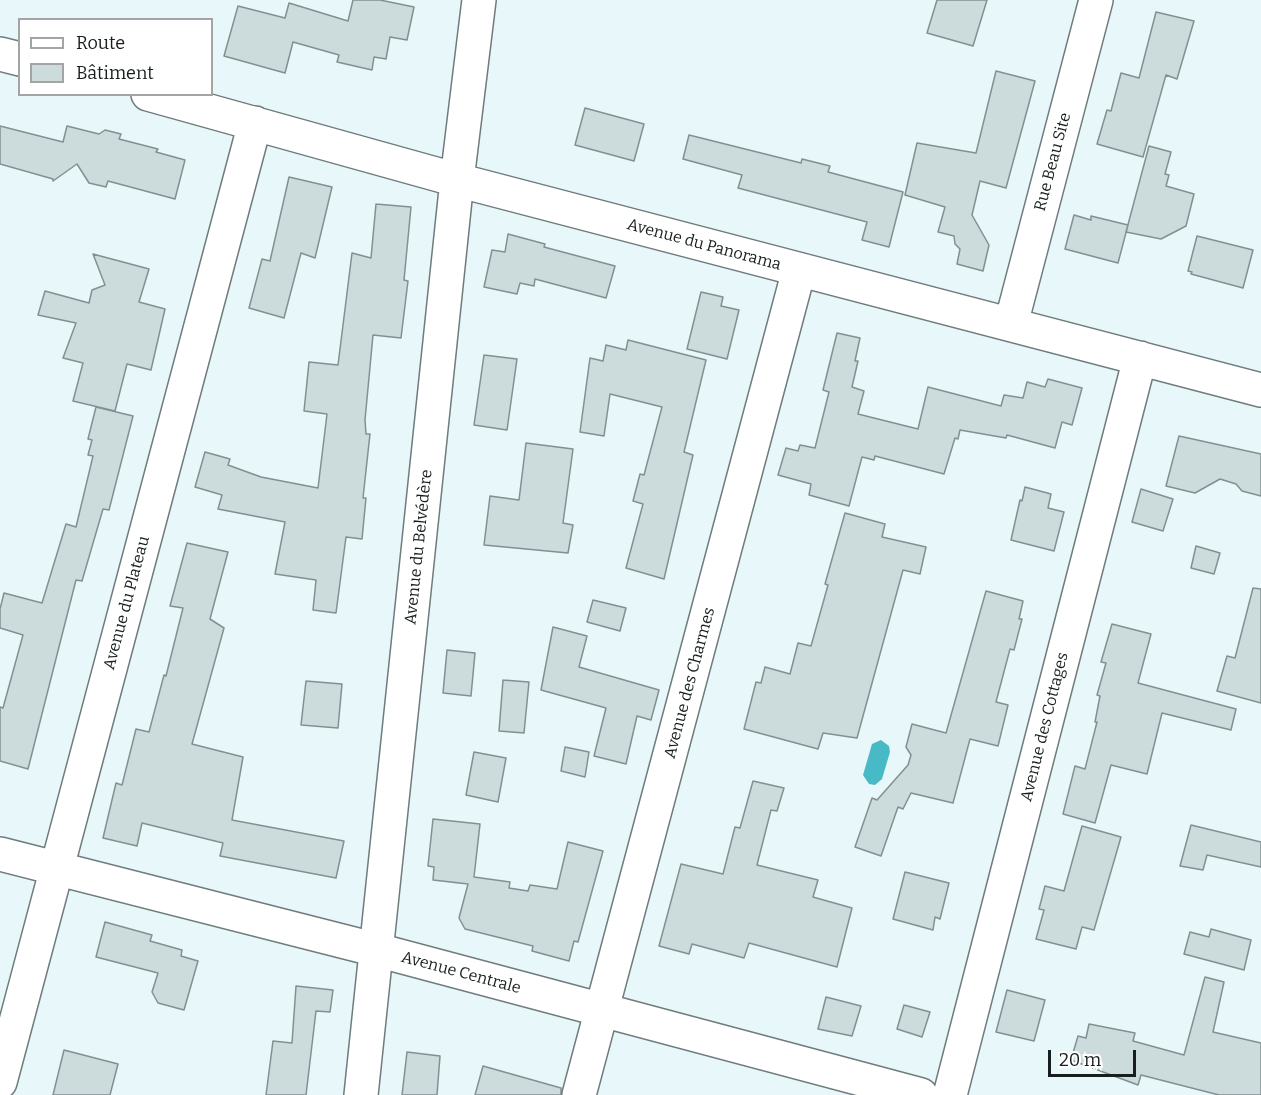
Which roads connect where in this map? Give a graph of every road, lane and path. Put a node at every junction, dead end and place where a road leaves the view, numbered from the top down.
1 (478, 0) edge
2 (1096, 0) edge
3 (0, 54) edge
4 (18, 58) edge
5 (155, 96) edge
6 (255, 123) junction
7 (457, 180) junction
8 (799, 270) junction
9 (1011, 324) junction
10 (1140, 358) junction
11 (1261, 390) edge
12 (0, 854) edge
13 (56, 869) junction
14 (377, 950) junction
15 (602, 1010) junction
16 (0, 1082) edge
17 (361, 1095) edge
18 (579, 1095) edge
19 (921, 1095) edge
20 (950, 1095) edge

1 - 7 street, Avenue du Belvédère
2 - 9 street, Rue Beau Site
3 - 4 street
5 - 6 street, Avenue du Panorama
6 - 7 street, Avenue du Panorama
6 - 13 street, Avenue du Plateau
7 - 8 street, Avenue du Panorama
7 - 14 street, Avenue du Belvédère
8 - 9 street, Avenue du Panorama
8 - 15 street, Avenue des Charmes
9 - 10 street, Avenue du Panorama
10 - 11 street, Avenue du Panorama
10 - 20 street, Avenue des Cottages
12 - 13 street, Avenue Centrale
13 - 14 street, Avenue Centrale
13 - 16 street, Avenue du Plateau
14 - 15 street, Avenue Centrale
14 - 17 street, Avenue du Belvédère
15 - 18 street, Avenue des Charmes
15 - 19 street, Avenue Centrale

